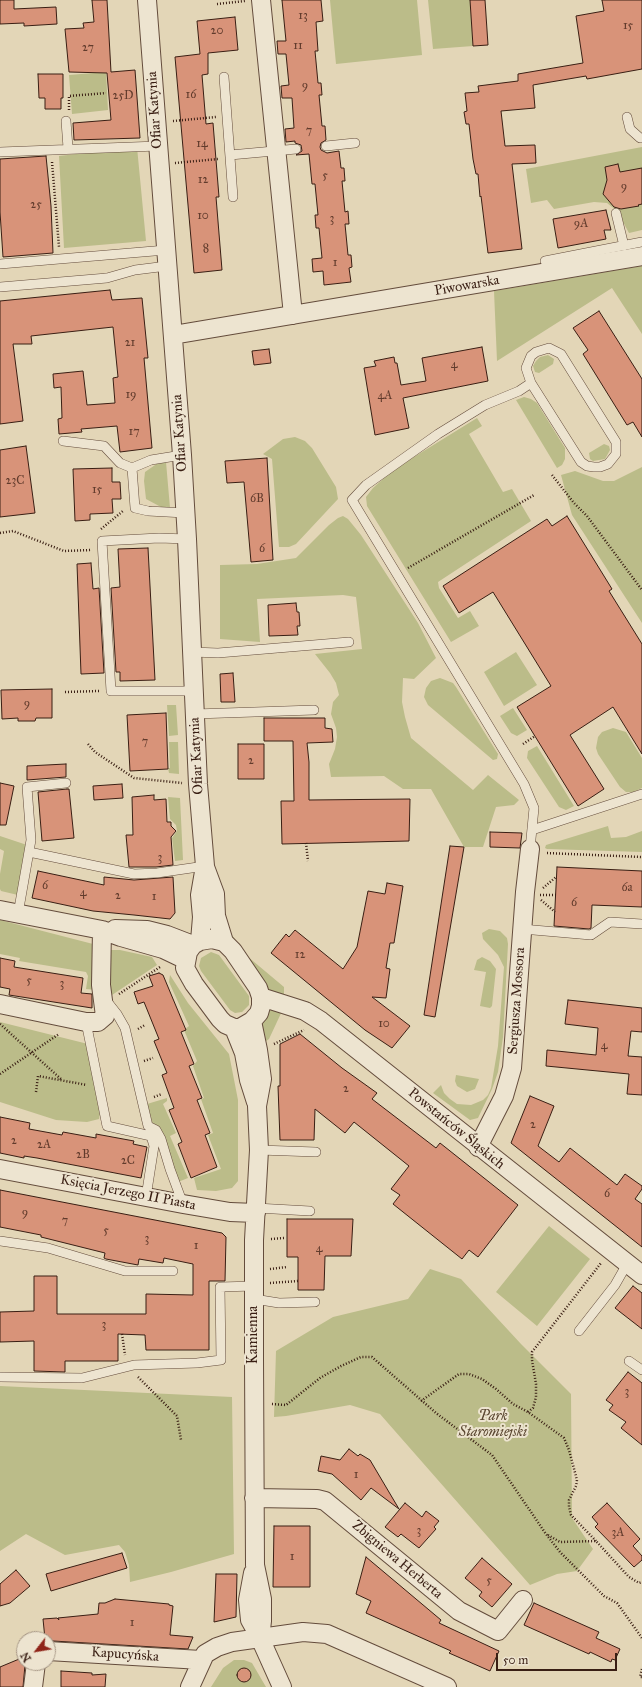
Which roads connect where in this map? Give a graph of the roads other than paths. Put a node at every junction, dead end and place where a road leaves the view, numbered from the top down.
1 (147, 0) edge
2 (255, 0) edge
3 (224, 77) dead end
4 (627, 117) dead end
5 (66, 121) road end
6 (642, 138) edge
7 (355, 143) dead end
8 (158, 146) junction
9 (326, 146) dead end
10 (68, 148) junction
11 (296, 149) dead end
12 (276, 151) junction
13 (0, 152) edge
14 (230, 156) junction
15 (233, 197) dead end
16 (616, 213) dead end
17 (642, 242) edge
18 (624, 246) junction
19 (642, 256) edge
20 (166, 258) junction
21 (545, 261) dead end
22 (0, 264) edge
23 (0, 287) edge
24 (293, 315) junction
25 (173, 335) junction
26 (531, 383) junction
27 (63, 441) dead end
28 (182, 455) junction
29 (132, 468) junction
30 (185, 513) junction
31 (187, 538) junction
32 (349, 642) dead end
33 (192, 652) junction
34 (194, 691) junction
35 (314, 710) dead end
36 (195, 714) junction
37 (66, 783) dead end
38 (642, 794) edge
39 (532, 830) junction
40 (535, 851) joint
41 (29, 852) junction
42 (205, 866) junction
43 (0, 910) edge
44 (18, 914) junction
45 (642, 924) edge
46 (522, 929) junction
47 (102, 930) junction
48 (224, 942) junction
49 (193, 949) junction
50 (261, 998) junction
51 (105, 999) junction
52 (0, 1004) edge
53 (252, 1021) junction
54 (83, 1022) junction
55 (234, 1028) junction
56 (257, 1106) junction
57 (478, 1147) junction
58 (259, 1150) junction
59 (316, 1152) dead end
60 (0, 1169) edge
61 (146, 1198) junction
62 (183, 1204) junction
63 (310, 1210) dead end
64 (256, 1211) junction
65 (0, 1241) edge
66 (627, 1264) junction
67 (173, 1271) dead end
68 (642, 1275) edge
69 (254, 1289) junction
70 (315, 1302) dead end
71 (579, 1331) dead end
72 (629, 1361) dead end
73 (642, 1370) edge
74 (0, 1377) edge
75 (254, 1498) junction
76 (523, 1600) dead end
77 (260, 1638) junction
78 (56, 1651) edge
79 (201, 1660) junction
80 (35, 1671) edge
81 (33, 1687) edge
82 (190, 1687) edge
83 (282, 1687) edge
84 (447, 1687) edge

1 - 8 street, Ofiar Katynia
2 - 12 street
3 - 14 lane
4 - 6 lane
5 - 10 lane
7 - 9 lane
8 - 10 lane
8 - 20 street, Ofiar Katynia
10 - 13 lane
11 - 12 lane
12 - 14 lane
12 - 24 street
14 - 15 lane
16 - 18 lane
17 - 18 lane
18 - 21 lane
19 - 24 street, Piwowarska
20 - 22 lane
20 - 23 lane
20 - 25 street, Ofiar Katynia
24 - 25 street, Piwowarska
25 - 28 street, Ofiar Katynia
26 - 26 lane
26 - 39 lane
27 - 29 lane
28 - 29 lane
28 - 30 street, Ofiar Katynia
29 - 30 lane
30 - 31 street, Ofiar Katynia
31 - 33 street, Ofiar Katynia
31 - 34 lane
32 - 33 lane
33 - 34 street, Ofiar Katynia
34 - 36 street, Ofiar Katynia
35 - 36 lane
36 - 42 street, Ofiar Katynia
37 - 41 lane
38 - 39 lane
39 - 40 lane
40 - 46 street, Sergiusza Mossora
41 - 42 lane
41 - 44 lane
42 - 48 street, Ofiar Katynia
42 - 49 street, Ofiar Katynia
43 - 44 street
44 - 47 street
45 - 46 lane
46 - 57 street, Sergiusza Mossora
47 - 49 street
47 - 51 street
48 - 49 street
48 - 50 street
49 - 55 street
50 - 53 street
50 - 57 street, Powstańców Śląskich
51 - 54 street
51 - 62 lane
52 - 54 street
53 - 55 street
53 - 56 street, Kamienna
54 - 61 lane
55 - 56 street, Kamienna
56 - 58 street, Kamienna
57 - 66 street, Powstańców Śląskich
58 - 59 lane
58 - 64 street, Kamienna
60 - 61 street, Księcia Jerzego II Piasta
61 - 62 street, Księcia Jerzego II Piasta
62 - 64 street, Księcia Jerzego II Piasta
63 - 64 lane
64 - 69 street, Kamienna
65 - 67 lane
66 - 68 street, Powstańców Śląskich
66 - 71 lane
69 - 70 lane
69 - 74 lane
69 - 75 street, Kamienna
72 - 73 lane
75 - 76 street, Zbigniewa Herberta
75 - 77 street, Kamienna
77 - 79 street
77 - 83 street
77 - 84 street
78 - 79 street, Kapucyńska
79 - 82 street
80 - 81 street

